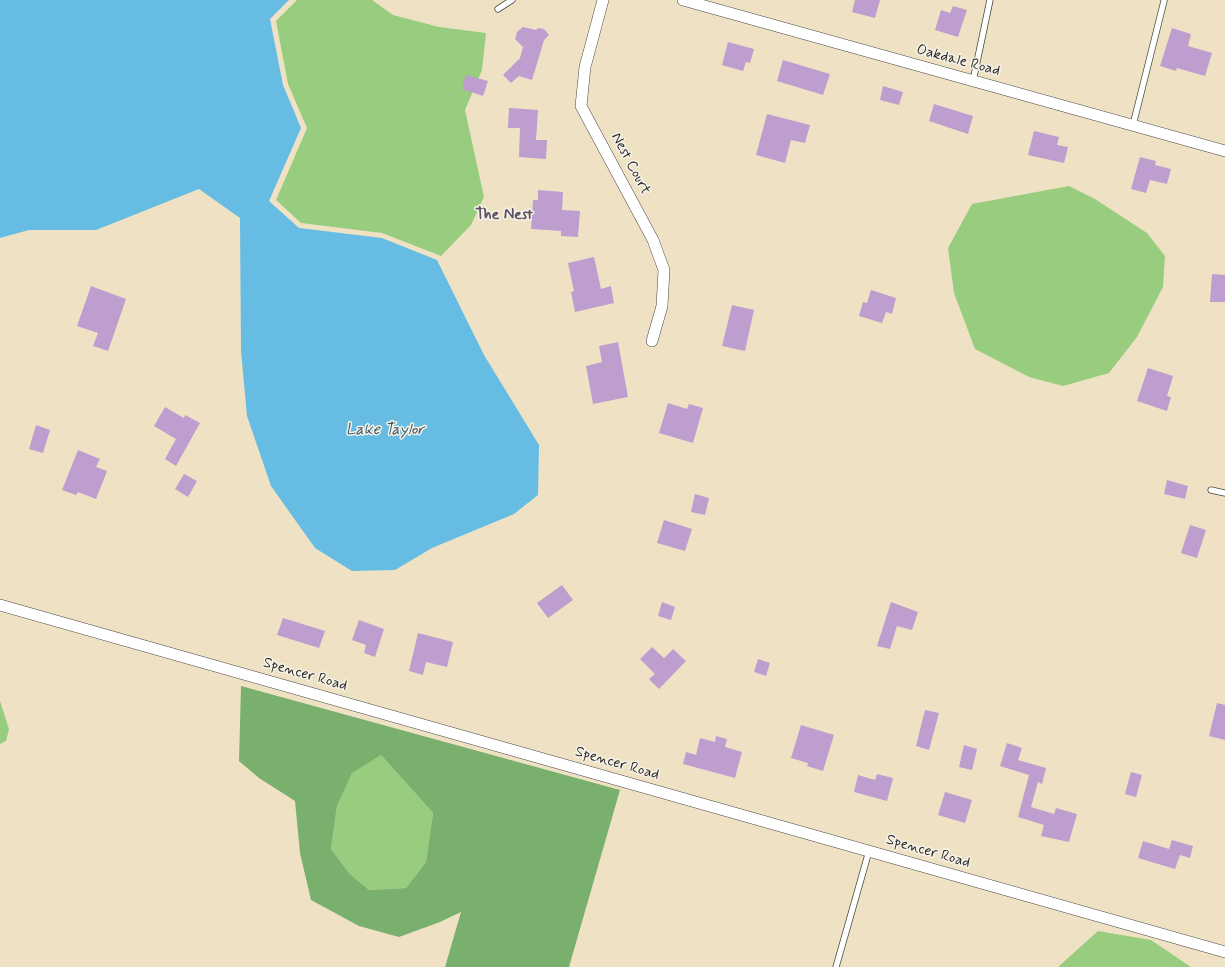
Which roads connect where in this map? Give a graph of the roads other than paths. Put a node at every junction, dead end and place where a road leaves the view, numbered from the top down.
1 (512, 0) edge
2 (603, 0) edge
3 (682, 0) edge
4 (990, 0) edge
5 (1164, 1) edge
6 (498, 9) dead end
7 (973, 81) junction
8 (1133, 125) junction
9 (1225, 151) edge
10 (652, 342) dead end
11 (1211, 490) dead end
12 (1225, 493) edge
13 (0, 605) edge
14 (869, 851) junction
15 (1225, 952) edge
16 (836, 967) edge

1 - 6 lane
2 - 10 street, Nest Court
3 - 7 street, Oakdale Road
4 - 7 lane
5 - 8 lane
7 - 8 street, Oakdale Road
8 - 9 street, Oakdale Road
11 - 12 lane
13 - 14 street, Spencer Road
14 - 15 street, Spencer Road
14 - 16 lane

